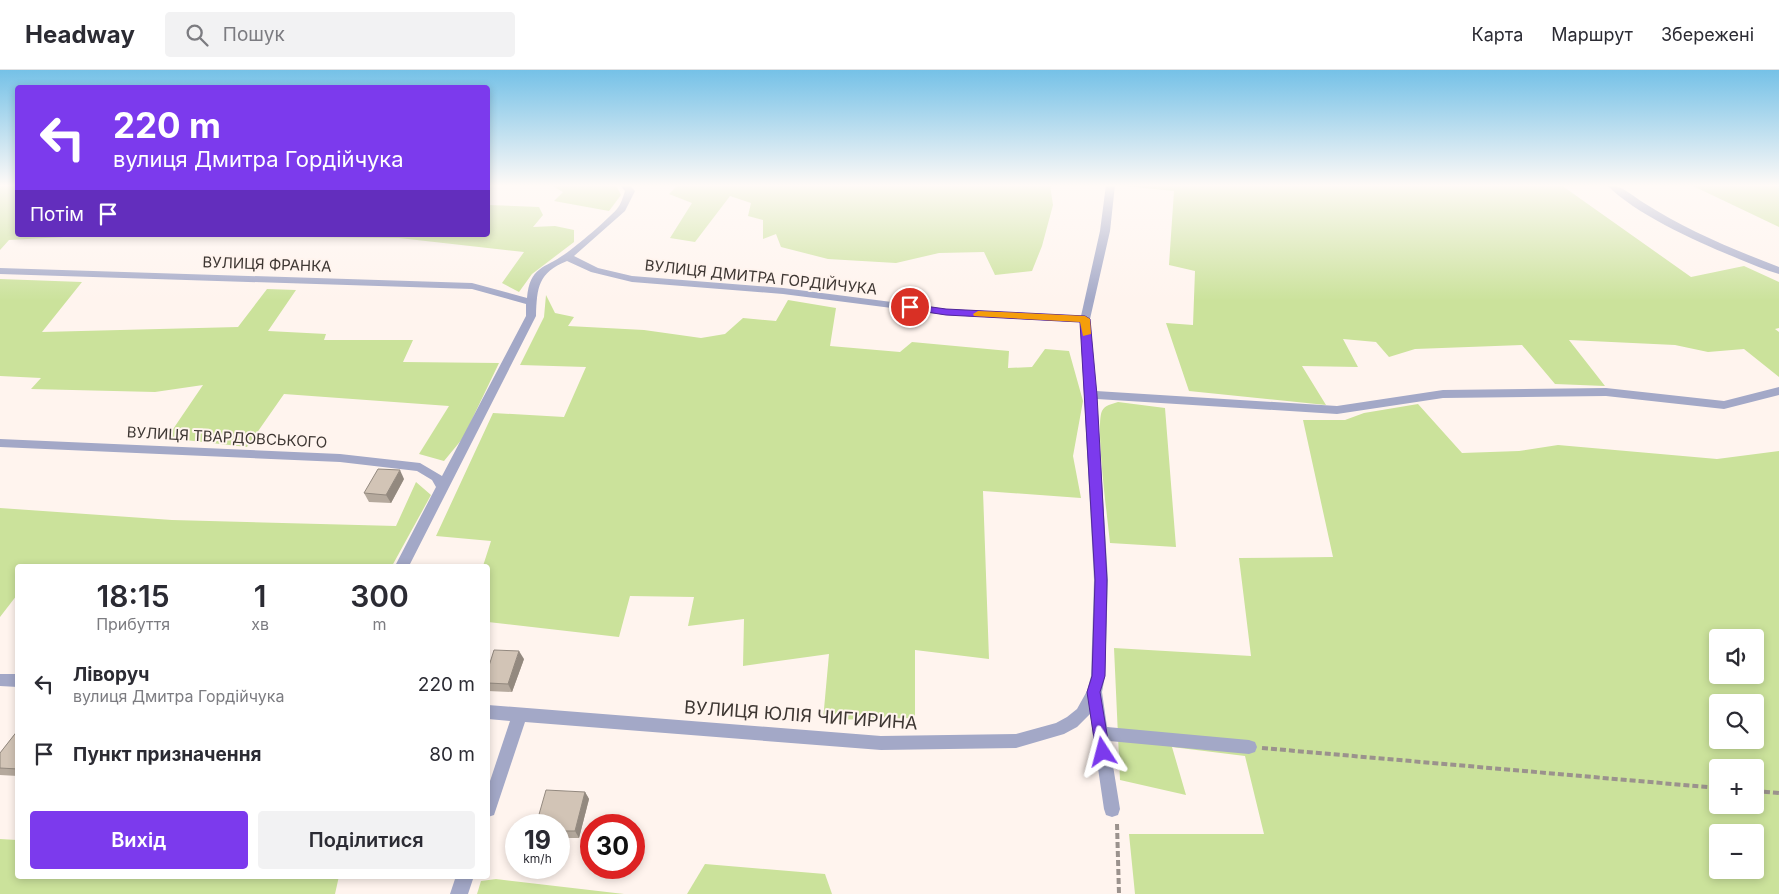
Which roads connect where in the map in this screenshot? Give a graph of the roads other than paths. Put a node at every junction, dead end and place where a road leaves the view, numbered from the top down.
1 (605, 223) edge
2 (1106, 223) edge
3 (1672, 223) edge
4 (567, 257) junction
5 (0, 271) edge
6 (1776, 271) edge
7 (531, 302) junction
8 (1085, 319) junction
9 (1779, 391) edge
10 (1091, 395) junction
11 (0, 443) edge
12 (443, 488) junction
13 (403, 564) edge
14 (0, 680) edge
15 (15, 681) edge
16 (1094, 692) junction
17 (490, 712) edge
18 (520, 715) junction
19 (1100, 733) junction
20 (1249, 747) road end
21 (490, 803) edge
22 (1112, 809) road end
23 (464, 879) edge
24 (458, 894) edge

1 - 4 street
2 - 8 street
3 - 6 street
4 - 7 street
4 - 8 street, ВУЛИЦЯ ДМИТРА ГОРДІЙЧУКА
5 - 7 street, ВУЛИЦЯ ФРАНКА
7 - 12 street
8 - 10 street
9 - 10 street
10 - 16 street
11 - 12 street, ВУЛИЦЯ ТВАРДОВСЬКОГО
12 - 13 street
14 - 15 street
16 - 18 street, ВУЛИЦЯ ЮЛІЯ ЧИГИРИНА
16 - 19 street
17 - 18 street, ВУЛИЦЯ ЮЛІЯ ЧИГИРИНА
18 - 21 street
19 - 20 street
19 - 22 street
23 - 24 street

